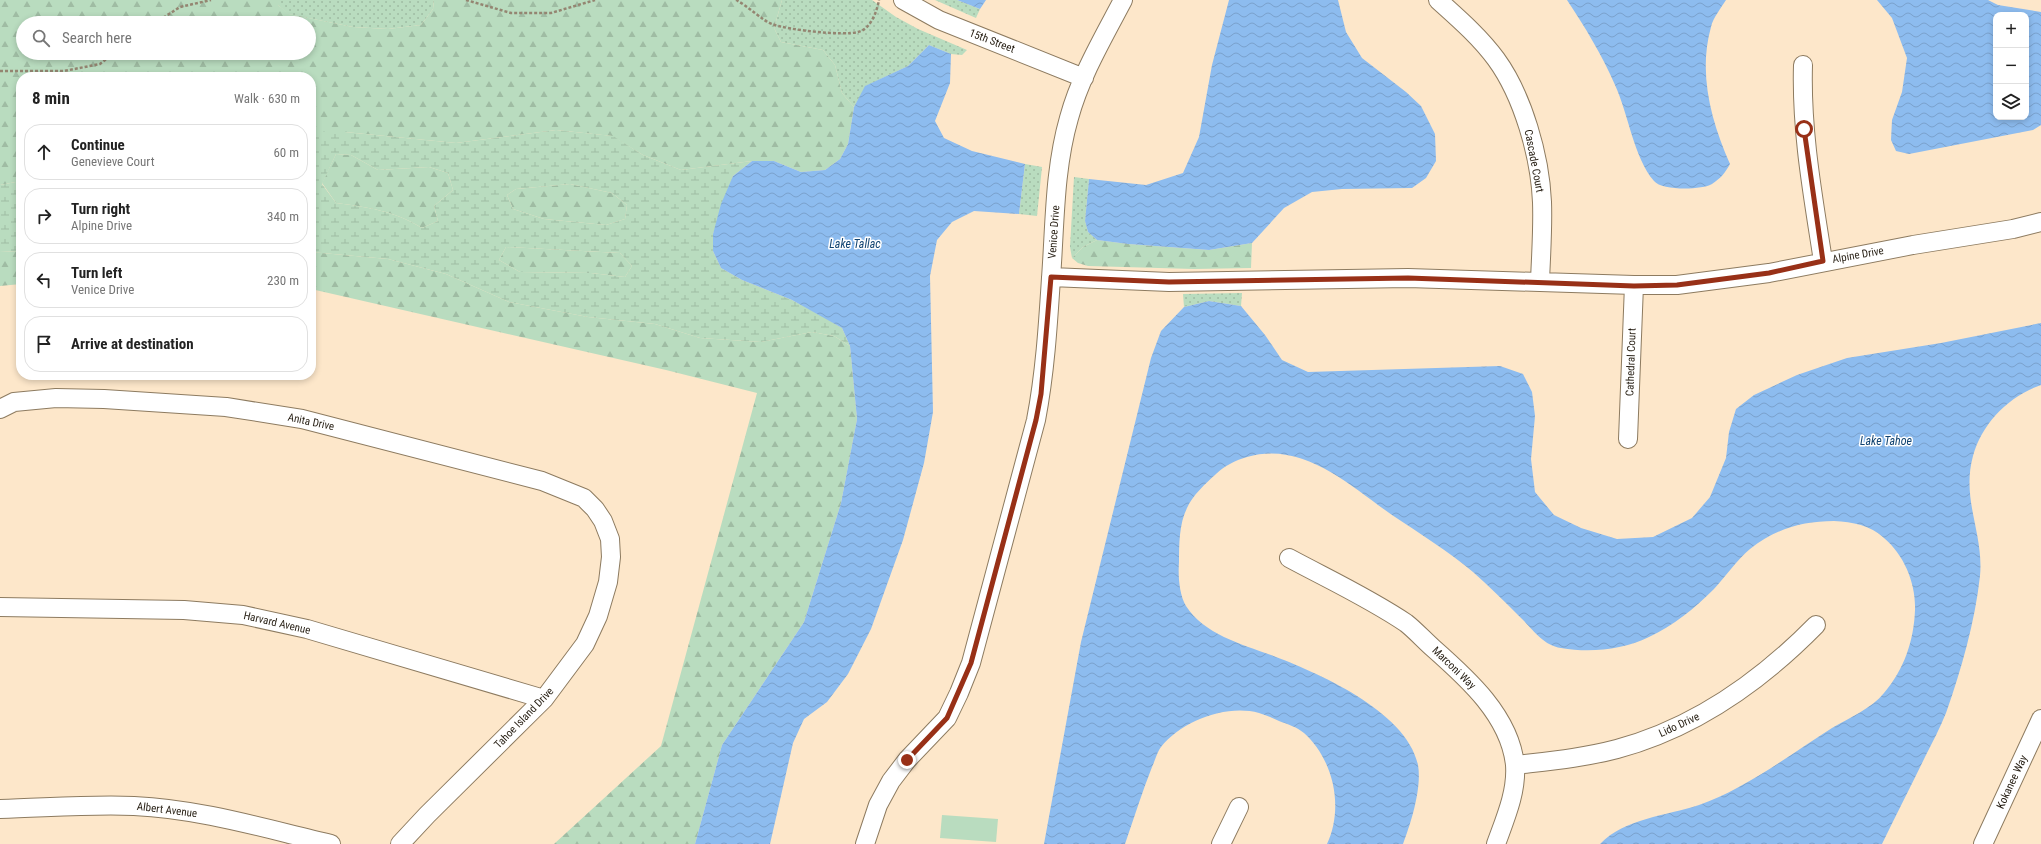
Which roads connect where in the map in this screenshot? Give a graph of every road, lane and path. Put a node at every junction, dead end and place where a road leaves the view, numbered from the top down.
1 (211, 0) edge
2 (466, 0) edge
3 (595, 0) edge
4 (736, 0) edge
5 (879, 0) edge
6 (903, 0) edge
7 (1123, 0) edge
8 (1438, 0) edge
9 (166, 16) edge
10 (105, 60) edge
11 (1804, 65) dead end
12 (0, 71) edge
13 (64, 72) edge
14 (64, 72) edge
15 (1084, 78) junction
16 (2041, 222) edge
17 (1823, 261) junction
18 (1051, 277) junction
19 (1540, 281) junction
20 (1634, 286) junction
21 (0, 409) edge
22 (1628, 439) dead end
23 (603, 521) joint
24 (1289, 558) dead end
25 (0, 606) edge
26 (1816, 625) dead end
27 (544, 699) junction
28 (2041, 719) edge
29 (1515, 765) junction
30 (1239, 807) dead end
31 (0, 809) edge
32 (331, 844) edge
33 (400, 844) edge
34 (864, 844) edge
35 (1221, 844) edge
36 (1496, 844) edge
37 (1983, 844) edge

1 - 9 path
2 - 3 path
4 - 5 path
6 - 15 street, 15th Street
7 - 15 street, Venice Drive
8 - 19 street, Cascade Court
10 - 13 path
11 - 17 street
12 - 14 path
15 - 18 street, Venice Drive
16 - 17 street, Alpine Drive
17 - 20 street, Alpine Drive
18 - 19 street, Alpine Drive
18 - 34 street, Venice Drive
19 - 20 street, Alpine Drive
20 - 22 street, Cathedral Court
21 - 23 street, Anita Drive
23 - 27 street, Tahoe Island Drive
24 - 29 street, Marconi Way
25 - 27 street, Harvard Avenue
26 - 29 street, Lido Drive
27 - 33 street, Tahoe Island Drive
28 - 37 street, Kokanee Way
29 - 36 street, Marconi Way
30 - 35 street
31 - 32 street, Albert Avenue

